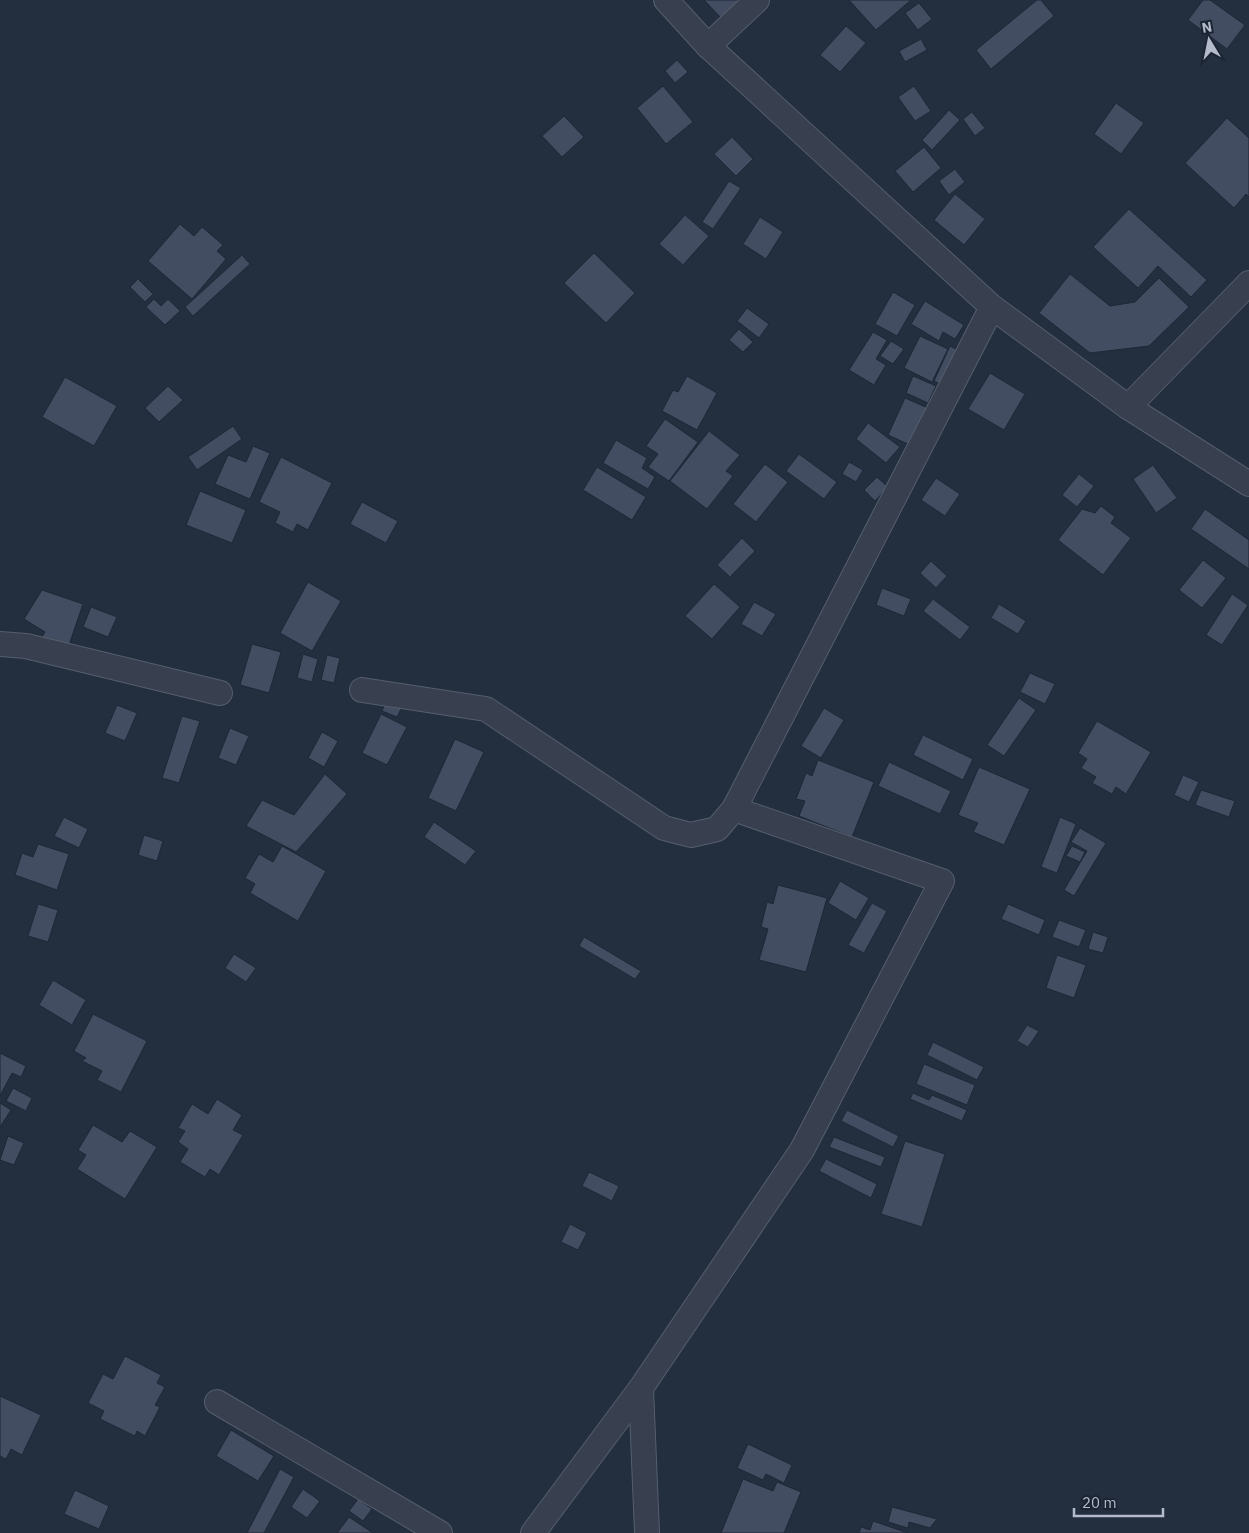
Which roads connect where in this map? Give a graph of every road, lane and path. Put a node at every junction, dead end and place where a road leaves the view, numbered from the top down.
1 (666, 0) edge
2 (757, 0) edge
3 (708, 46) junction
4 (1249, 283) edge
5 (992, 307) junction
6 (1128, 407) junction
7 (1249, 484) edge
8 (0, 644) edge
9 (362, 690) dead end
10 (220, 693) dead end
11 (734, 808) junction
12 (640, 1388) junction
13 (218, 1402) dead end
14 (440, 1533) edge
15 (532, 1533) edge
16 (647, 1533) edge

1 - 3 street
2 - 3 street
3 - 5 street
4 - 6 street
5 - 6 street
5 - 11 street
6 - 7 street
8 - 10 street
9 - 11 street
11 - 12 street
12 - 15 street
12 - 16 street
13 - 14 street

